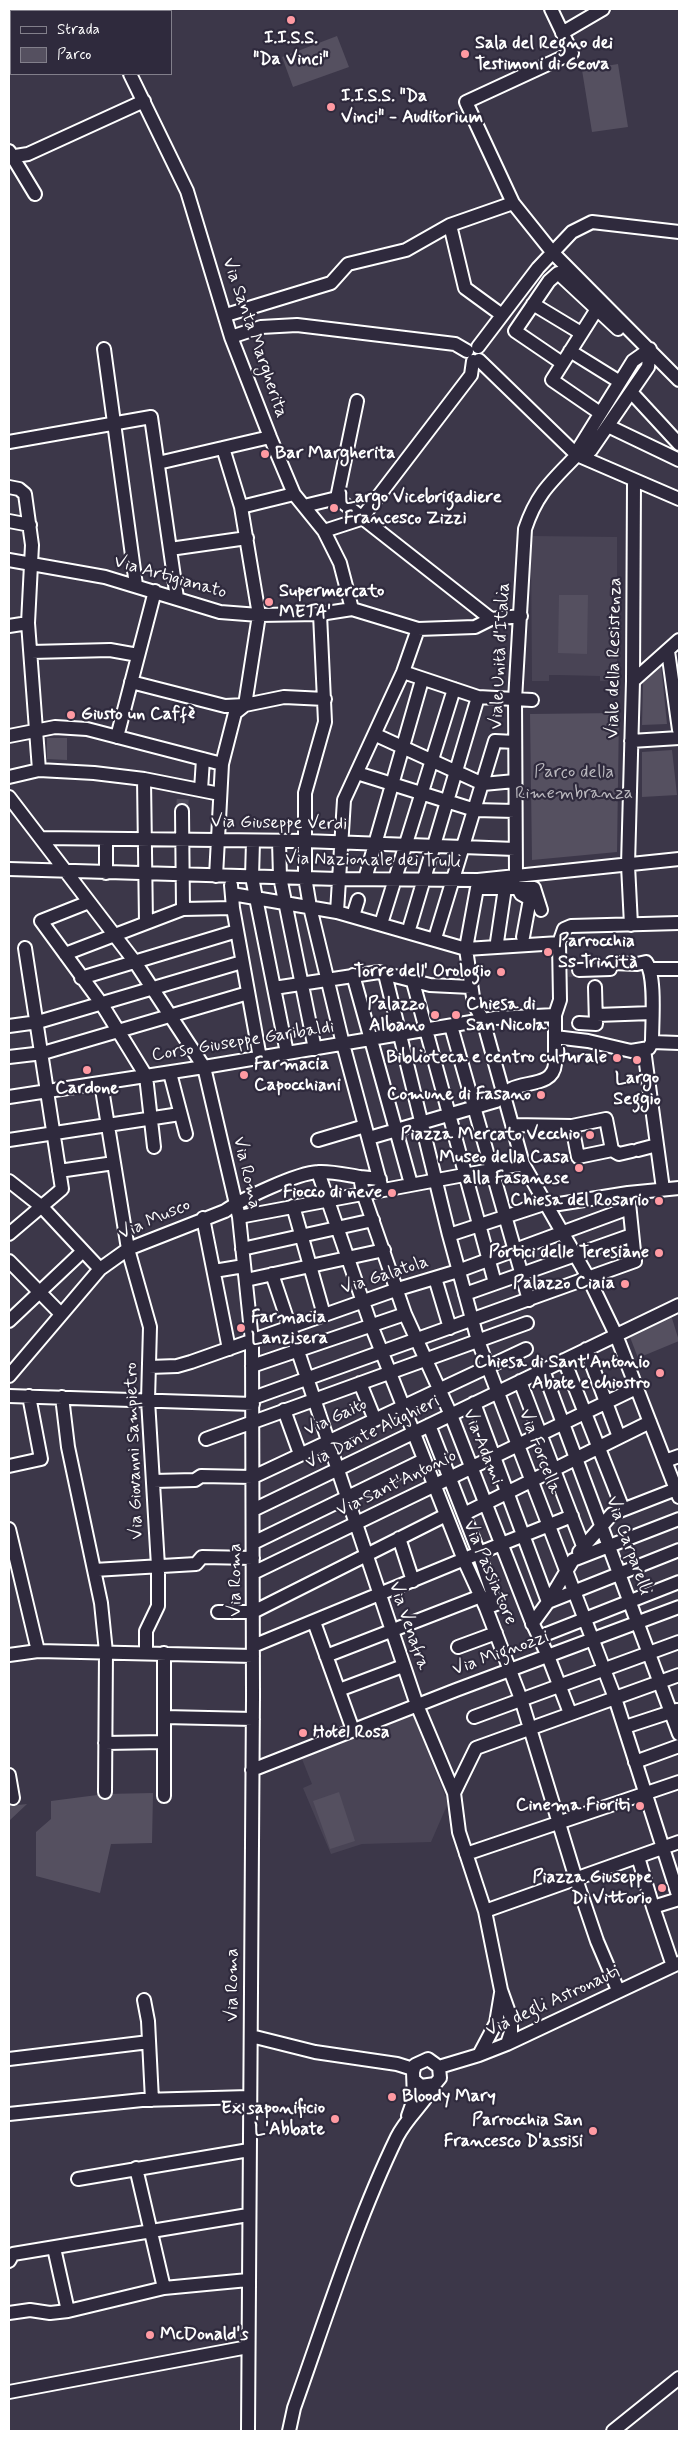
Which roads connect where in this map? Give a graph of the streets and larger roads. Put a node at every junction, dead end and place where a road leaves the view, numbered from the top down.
1 (551, 9) edge
2 (602, 9) edge
3 (562, 33) junction
4 (131, 75) edge
5 (144, 101) junction
6 (10, 155) edge
7 (35, 194) dead end
8 (513, 203) junction
9 (450, 225) junction
10 (679, 232) edge
11 (553, 253) junction
12 (533, 304) junction
13 (597, 309) junction
14 (226, 315) junction
15 (502, 315) junction
16 (581, 334) junction
17 (231, 336) junction
18 (637, 347) dead end
19 (104, 349) dead end
20 (650, 349) junction
21 (570, 351) junction
22 (474, 355) junction
23 (562, 363) junction
24 (679, 380) edge
25 (620, 382) junction
26 (631, 392) junction
27 (357, 402) dead end
28 (600, 413) junction
29 (113, 424) junction
30 (608, 426) junction
31 (270, 437) junction
32 (9, 442) edge
33 (679, 444) edge
34 (223, 448) junction
35 (577, 455) junction
36 (679, 460) edge
37 (158, 463) junction
38 (634, 481) junction
39 (9, 487) edge
40 (294, 494) junction
41 (337, 498) junction
42 (679, 499) edge
43 (304, 506) junction
44 (241, 507) junction
45 (361, 519) junction
46 (9, 522) edge
47 (30, 525) junction
48 (324, 531) junction
49 (247, 538) junction
50 (170, 549) junction
51 (9, 560) edge
52 (30, 564) junction
53 (136, 585) junction
54 (155, 591) junction
55 (177, 598) junction
56 (352, 609) junction
57 (320, 614) junction
58 (259, 615) junction
59 (521, 616) junction
60 (491, 619) junction
61 (28, 622) junction
62 (9, 626) edge
63 (679, 628) edge
64 (418, 629) junction
65 (679, 640) edge
66 (668, 651) junction
67 (31, 652) junction
68 (138, 655) junction
69 (403, 672) junction
70 (422, 680) junction
71 (633, 681) junction
72 (131, 682) junction
73 (454, 689) junction
74 (478, 697) junction
75 (325, 699) junction
76 (515, 700) junction
77 (532, 700) dead end
78 (245, 705) junction
79 (679, 730) edge
80 (38, 731) junction
81 (376, 735) junction
82 (9, 736) edge
83 (117, 736) junction
84 (679, 738) edge
85 (631, 741) junction
86 (515, 742) junction
87 (403, 747) junction
88 (203, 759) junction
89 (432, 761) junction
90 (222, 764) junction
91 (39, 770) junction
92 (456, 772) junction
93 (357, 773) junction
94 (9, 777) edge
95 (144, 779) junction
96 (515, 781) junction
97 (391, 784) junction
98 (483, 784) junction
99 (200, 790) junction
100 (220, 794) junction
101 (422, 794) junction
102 (9, 797) edge
103 (447, 802) junction
104 (475, 810) junction
105 (182, 811) tunnel mouth
106 (515, 811) junction
107 (41, 838) junction
108 (106, 839) junction
109 (145, 840) junction
110 (183, 840) junction
111 (218, 840) junction
112 (253, 840) junction
113 (279, 841) junction
114 (305, 841) junction
115 (339, 843) junction
116 (375, 844) junction
117 (406, 844) junction
118 (434, 845) junction
119 (464, 846) junction
120 (516, 849) junction
121 (679, 859) edge
122 (628, 865) junction
123 (9, 868) edge
124 (65, 872) junction
125 (106, 873) junction
126 (145, 874) junction
127 (183, 875) junction
128 (216, 876) junction
129 (231, 876) junction
130 (252, 876) junction
131 (280, 877) junction
132 (305, 877) junction
133 (338, 879) junction
134 (365, 879) junction
135 (395, 879) junction
136 (423, 880) junction
137 (453, 880) junction
138 (534, 882) junction
139 (513, 884) junction
140 (232, 894) junction
141 (256, 898) junction
142 (358, 900) dead end
143 (89, 902) junction
144 (284, 903) junction
145 (310, 907) junction
146 (233, 908) junction
147 (183, 909) junction
148 (541, 910) dead end
149 (337, 912) junction
150 (353, 916) junction
151 (146, 923) junction
152 (381, 924) junction
153 (631, 925) junction
154 (410, 926) dead end
155 (679, 927) edge
156 (237, 931) junction
157 (115, 935) junction
158 (436, 935) dead end
159 (523, 937) dead end
160 (497, 942) dead end
161 (559, 943) junction
162 (467, 946) junction
163 (26, 948) dead end
164 (65, 954) junction
165 (135, 962) junction
166 (242, 962) junction
167 (649, 966) junction
168 (569, 971) junction
169 (678, 972) edge
170 (386, 974) junction
171 (353, 975) junction
172 (81, 978) junction
173 (327, 979) junction
174 (596, 979) junction
175 (413, 982) junction
176 (301, 983) junction
177 (471, 987) junction
178 (152, 988) junction
179 (274, 988) junction
180 (248, 993) junction
181 (100, 1004) junction
182 (652, 1013) junction
183 (555, 1015) junction
184 (597, 1015) junction
185 (170, 1016) junction
186 (484, 1020) junction
187 (38, 1022) junction
188 (579, 1023) dead end
189 (9, 1026) edge
190 (451, 1026) junction
191 (425, 1030) junction
192 (119, 1031) junction
193 (400, 1034) junction
194 (555, 1037) junction
195 (370, 1039) junction
196 (679, 1043) edge
197 (343, 1044) junction
198 (648, 1045) junction
199 (314, 1049) junction
200 (43, 1053) junction
201 (286, 1053) junction
202 (9, 1057) edge
203 (260, 1058) junction
204 (204, 1067) junction
205 (170, 1072) junction
206 (146, 1076) junction
207 (101, 1083) junction
208 (48, 1091) junction
209 (504, 1094) junction
210 (9, 1097) edge
211 (474, 1107) junction
212 (180, 1114) junction
213 (448, 1114) junction
214 (151, 1118) junction
215 (421, 1123) junction
216 (108, 1125) junction
217 (512, 1125) junction
218 (572, 1126) junction
219 (395, 1130) junction
220 (367, 1132) junction
221 (54, 1133) junction
222 (186, 1134) dead end
223 (9, 1140) edge
224 (318, 1140) dead end
225 (658, 1145) junction
226 (154, 1147) dead end
227 (612, 1150) junction
228 (114, 1163) junction
229 (523, 1164) junction
230 (493, 1170) junction
231 (59, 1171) junction
232 (318, 1172) junction
233 (464, 1174) junction
234 (360, 1177) junction
235 (435, 1180) junction
236 (9, 1181) edge
237 (381, 1184) junction
238 (411, 1184) junction
239 (679, 1188) edge
240 (663, 1189) junction
241 (364, 1193) junction
242 (628, 1193) junction
243 (327, 1200) junction
244 (236, 1203) junction
245 (547, 1203) junction
246 (293, 1206) junction
247 (42, 1207) junction
248 (629, 1208) junction
249 (239, 1216) junction
250 (506, 1216) junction
251 (203, 1218) junction
252 (373, 1220) junction
253 (479, 1226) junction
254 (337, 1228) junction
255 (562, 1232) junction
256 (9, 1234) edge
257 (449, 1235) junction
258 (632, 1235) junction
259 (301, 1236) junction
260 (128, 1249) junction
261 (242, 1249) junction
262 (384, 1250) junction
263 (516, 1250) junction
264 (83, 1251) junction
265 (575, 1255) junction
266 (347, 1258) junction
267 (488, 1259) junction
268 (9, 1261) edge
269 (244, 1266) junction
270 (310, 1266) junction
271 (100, 1269) junction
272 (214, 1271) junction
273 (458, 1271) junction
274 (522, 1273) junction
275 (272, 1274) junction
276 (435, 1278) junction
277 (589, 1279) junction
278 (246, 1280) junction
279 (495, 1283) junction
280 (398, 1289) junction
281 (40, 1292) junction
282 (465, 1294) junction
283 (529, 1300) junction
284 (362, 1303) junction
285 (678, 1310) edge
286 (62, 1314) junction
287 (405, 1314) junction
288 (324, 1315) junction
289 (472, 1320) junction
290 (9, 1321) edge
291 (527, 1324) dead end
292 (371, 1326) junction
293 (289, 1328) junction
294 (450, 1328) junction
295 (616, 1335) junction
296 (416, 1340) junction
297 (478, 1341) junction
298 (252, 1342) junction
299 (229, 1349) junction
300 (526, 1349) dead end
301 (586, 1349) junction
302 (297, 1350) junction
303 (382, 1352) junction
304 (425, 1360) junction
305 (564, 1360) junction
306 (252, 1366) junction
307 (148, 1367) junction
308 (488, 1367) junction
309 (543, 1370) junction
310 (389, 1373) junction
311 (9, 1376) edge
312 (306, 1378) junction
313 (520, 1381) junction
314 (360, 1383) junction
315 (636, 1388) junction
316 (439, 1390) junction
317 (498, 1392) junction
318 (9, 1396) edge
319 (29, 1396) junction
320 (62, 1398) junction
321 (314, 1399) junction
322 (148, 1400) junction
323 (253, 1401) junction
324 (606, 1402) junction
325 (474, 1403) junction
326 (403, 1406) junction
327 (284, 1410) junction
328 (585, 1413) junction
329 (451, 1414) junction
330 (374, 1420) junction
331 (253, 1421) junction
332 (650, 1422) junction
333 (563, 1423) junction
334 (430, 1425) junction
335 (414, 1433) junction
336 (540, 1434) junction
337 (619, 1437) junction
338 (206, 1439) dead end
339 (327, 1442) junction
340 (518, 1445) junction
341 (598, 1447) junction
342 (300, 1454) junction
343 (495, 1456) junction
344 (679, 1456) edge
345 (576, 1458) junction
346 (424, 1460) junction
347 (665, 1461) junction
348 (9, 1466) edge
349 (470, 1468) junction
350 (337, 1469) junction
351 (554, 1469) junction
352 (253, 1477) junction
353 (450, 1478) junction
354 (531, 1480) junction
355 (153, 1481) junction
356 (434, 1485) junction
357 (678, 1491) edge
358 (508, 1492) junction
359 (346, 1498) junction
360 (486, 1503) junction
361 (623, 1509) junction
362 (253, 1510) junction
363 (464, 1514) junction
364 (446, 1515) junction
365 (572, 1516) junction
366 (679, 1519) edge
367 (355, 1524) junction
368 (602, 1524) junction
369 (549, 1525) junction
370 (9, 1529) edge
371 (525, 1535) junction
372 (399, 1538) junction
373 (253, 1543) junction
374 (501, 1544) junction
375 (583, 1546) junction
376 (609, 1546) junction
377 (679, 1550) edge
378 (479, 1553) junction
379 (366, 1554) junction
380 (253, 1558) junction
381 (464, 1560) junction
382 (570, 1564) junction
383 (158, 1566) junction
384 (94, 1570) junction
385 (253, 1573) junction
386 (620, 1574) junction
387 (413, 1581) junction
388 (679, 1582) edge
389 (575, 1592) junction
390 (379, 1595) junction
391 (481, 1596) junction
392 (548, 1602) junction
393 (629, 1602) junction
394 (679, 1607) edge
395 (486, 1608) junction
396 (218, 1612) dead end
397 (253, 1612) junction
398 (585, 1619) junction
399 (314, 1622) junction
400 (638, 1622) junction
401 (532, 1624) junction
402 (391, 1630) junction
403 (496, 1633) junction
404 (539, 1637) junction
405 (592, 1639) junction
406 (679, 1642) edge
407 (458, 1647) dead end
408 (38, 1651) junction
409 (253, 1651) junction
410 (106, 1652) junction
411 (146, 1653) junction
412 (164, 1653) junction
413 (648, 1653) junction
414 (9, 1655) edge
415 (326, 1656) junction
416 (548, 1656) junction
417 (403, 1666) junction
418 (604, 1669) junction
419 (510, 1670) junction
420 (679, 1676) edge
421 (659, 1682) junction
422 (559, 1685) junction
423 (339, 1690) junction
424 (615, 1698) junction
425 (521, 1699) junction
426 (416, 1706) junction
427 (675, 1711) edge
428 (570, 1713) junction
429 (164, 1717) junction
430 (474, 1717) dead end
431 (253, 1719) junction
432 (531, 1727) junction
433 (625, 1727) junction
434 (353, 1730) junction
435 (679, 1734) edge
436 (164, 1742) junction
437 (105, 1743) junction
438 (679, 1746) edge
439 (635, 1762) junction
440 (252, 1770) junction
441 (9, 1775) edge
442 (679, 1782) edge
443 (105, 1792) dead end
444 (454, 1793) junction
445 (646, 1793) junction
446 (164, 1796) dead end
447 (13, 1798) dead end
448 (558, 1824) junction
449 (679, 1842) edge
450 (663, 1848) junction
451 (466, 1854) junction
452 (638, 1857) junction
453 (576, 1879) junction
454 (679, 1898) edge
455 (653, 1907) junction
456 (485, 1911) junction
457 (676, 1964) edge
458 (501, 1990) junction
459 (618, 1990) junction
460 (144, 2000) dead end
461 (511, 2018) junction
462 (496, 2023) junction
463 (531, 2032) junction
464 (251, 2036) junction
465 (149, 2042) junction
466 (507, 2044) junction
467 (479, 2055) junction
468 (9, 2059) edge
469 (439, 2067) junction
470 (414, 2074) junction
471 (435, 2084) junction
472 (249, 2098) junction
473 (152, 2100) junction
474 (9, 2114) edge
475 (407, 2121) junction
476 (249, 2150) junction
477 (136, 2168) junction
478 (78, 2179) dead end
479 (248, 2215) junction
480 (151, 2231) junction
481 (54, 2248) junction
482 (11, 2258) edge
483 (248, 2280) junction
484 (164, 2288) junction
485 (68, 2311) junction
486 (9, 2313) edge
487 (248, 2347) junction
488 (679, 2378) edge
489 (9, 2392) edge
490 (248, 2431) edge
491 (289, 2431) edge
492 (613, 2431) edge

1 - 3 street
2 - 3 street
3 - 8 street
4 - 5 street, Via Santa Margherita
5 - 6 street
5 - 14 street, Via Santa Margherita
6 - 7 street
8 - 9 street
8 - 11 street
9 - 14 street
9 - 15 street
10 - 11 street
11 - 15 street
11 - 20 street
12 - 13 street
12 - 16 street
12 - 23 street
13 - 16 street
13 - 18 street
14 - 17 street, Via Santa Margherita
15 - 22 street
16 - 21 street
17 - 22 street
17 - 31 street, Via Santa Margherita
19 - 29 street
20 - 24 street
20 - 25 street
20 - 26 street
21 - 23 street
21 - 25 street
22 - 35 street
22 - 45 street
23 - 28 street
25 - 28 street
26 - 30 street
26 - 33 street
27 - 41 street
28 - 35 street
29 - 32 street
29 - 37 street
29 - 53 street
30 - 35 street
30 - 36 street
31 - 34 street
31 - 40 street, Via Santa Margherita
34 - 37 street
34 - 44 street
35 - 38 street
35 - 59 street, Viale Unità d'Italia
37 - 50 street
38 - 42 street
38 - 71 street, Viale della Resistenza
39 - 47 street
40 - 43 street, Via Santa Margherita
40 - 44 street
41 - 43 street
41 - 45 street
43 - 48 street, Via Santa Margherita
44 - 49 street
45 - 48 street
45 - 60 street
46 - 47 street
47 - 52 street
48 - 56 street, Via Santa Margherita
49 - 50 street
49 - 58 street
50 - 55 street
51 - 52 street, Via Artigianato
52 - 53 street, Via Artigianato
52 - 61 street
53 - 54 street, Via Artigianato
54 - 55 street, Via Artigianato
54 - 68 street
55 - 58 street, Via Artigianato
56 - 57 street, Via Artigianato
56 - 64 street, Via Artigianato
57 - 58 street, Via Artigianato
57 - 75 street
58 - 78 street
59 - 60 street, Via Artigianato
59 - 76 street, Viale Unità d'Italia
60 - 64 street, Via Artigianato
61 - 62 street
61 - 67 street
63 - 66 street
64 - 69 street
65 - 66 street
66 - 71 street
66 - 79 street
67 - 68 street
67 - 80 street
68 - 72 street
69 - 70 street
69 - 81 street
70 - 73 street
70 - 87 street
71 - 85 street, Viale della Resistenza
72 - 78 street
72 - 83 street
73 - 74 street
73 - 89 street
74 - 76 street
74 - 92 street
75 - 78 street
75 - 114 street
76 - 77 street
76 - 86 street, Viale Unità d'Italia
78 - 90 street
80 - 82 street
80 - 83 street
80 - 91 street
81 - 87 street
81 - 93 street
83 - 88 street
84 - 85 street
85 - 122 street, Viale della Resistenza
86 - 96 street, Viale Unità d'Italia
86 - 98 street
87 - 89 street
87 - 97 street
88 - 90 street
88 - 99 street
89 - 92 street
89 - 101 street
90 - 100 street
91 - 94 street
91 - 95 street
92 - 98 street
92 - 103 street
93 - 97 street
93 - 115 street
95 - 99 street
95 - 109 street
96 - 98 street
96 - 106 street, Viale Unità d'Italia
97 - 101 street
97 - 116 street
98 - 104 street
99 - 100 street
100 - 111 street
101 - 103 street
101 - 117 street
102 - 107 street, Via Roma
103 - 104 street
103 - 118 street
104 - 106 street
104 - 119 street
105 - 110 street
106 - 120 street, Viale Unità d'Italia
107 - 108 street, Via Giuseppe Verdi
107 - 124 street, Via Roma
108 - 109 street, Via Giuseppe Verdi
108 - 125 street
109 - 110 street, Via Giuseppe Verdi
109 - 126 street
110 - 111 street, Via Giuseppe Verdi
110 - 127 street
111 - 112 street, Via Giuseppe Verdi
111 - 128 street
112 - 113 street, Via Giuseppe Verdi
112 - 130 street
113 - 114 street, Via Giuseppe Verdi
113 - 131 street
114 - 115 street, Via Giuseppe Verdi
114 - 132 street
115 - 116 street, Via Giuseppe Verdi
115 - 133 street
116 - 117 street, Via Giuseppe Verdi
116 - 134 street
117 - 118 street, Via Giuseppe Verdi
117 - 135 street
118 - 119 street, Via Giuseppe Verdi
118 - 136 street
119 - 120 street, Via Giuseppe Verdi
119 - 137 street
120 - 139 street, Viale Unità d'Italia
121 - 122 street, Via Nazionale dei Trulli
122 - 138 street, Via Nazionale dei Trulli
122 - 153 street, Viale della Resistenza
123 - 124 street, Via Nazionale dei Trulli
124 - 125 street, Via Nazionale dei Trulli
124 - 143 street, Via Roma
125 - 126 street, Via Nazionale dei Trulli
126 - 127 street, Via Nazionale dei Trulli
126 - 151 street
127 - 128 street, Via Nazionale dei Trulli
127 - 147 street
128 - 129 street, Via Nazionale dei Trulli
129 - 130 street, Via Nazionale dei Trulli
129 - 140 street
130 - 131 street, Via Nazionale dei Trulli
130 - 141 street
131 - 132 street, Via Nazionale dei Trulli
131 - 144 street
132 - 133 street, Via Nazionale dei Trulli
132 - 145 street
133 - 134 street, Via Nazionale dei Trulli
133 - 149 street
134 - 135 street, Via Nazionale dei Trulli
135 - 136 street, Via Nazionale dei Trulli
135 - 152 street
136 - 137 street, Via Nazionale dei Trulli
136 - 154 street
137 - 139 street, Via Nazionale dei Trulli
137 - 158 street
138 - 139 street, Via Nazionale dei Trulli
138 - 148 street
139 - 159 street
139 - 160 street, Viale Unità d'Italia
139 - 162 street
140 - 141 street
140 - 146 street
141 - 144 street
141 - 179 street
142 - 150 street
143 - 157 street, Via Roma
143 - 164 street
144 - 145 street
144 - 176 street
145 - 149 street
145 - 173 street
146 - 147 street
146 - 156 street
147 - 151 street
149 - 150 street
150 - 152 street
151 - 157 street
152 - 162 street
153 - 155 street
153 - 161 street
156 - 165 street
156 - 166 street
157 - 164 street
157 - 165 street, Via Roma
161 - 162 street
161 - 168 street
162 - 177 street
163 - 187 street
164 - 172 street
165 - 172 street
165 - 178 street, Via Roma
166 - 178 street
166 - 180 street
167 - 169 street
167 - 174 street
167 - 182 street
168 - 174 street
168 - 183 street
170 - 171 street
170 - 175 street
170 - 193 street, Via Forcella
171 - 173 street
171 - 195 street
172 - 181 street
173 - 176 street
173 - 197 street
174 - 184 street
175 - 177 street
175 - 191 street
176 - 179 street
176 - 199 street
177 - 186 street
178 - 181 street
178 - 185 street, Via Roma
179 - 201 street
180 - 185 street
180 - 203 street
181 - 187 street
181 - 192 street
182 - 184 street
182 - 198 street
183 - 186 street, Corso Giuseppe Garibaldi
183 - 194 street
184 - 188 street
185 - 192 street
185 - 204 street, Via Roma
186 - 190 street, Corso Giuseppe Garibaldi
186 - 209 street
187 - 189 street
187 - 200 street
190 - 191 street, Corso Giuseppe Garibaldi
190 - 211 street
191 - 193 street, Corso Giuseppe Garibaldi
191 - 213 street
192 - 200 street
192 - 206 street
193 - 195 street, Corso Giuseppe Garibaldi
193 - 215 street, Via Forcella
194 - 198 street
194 - 209 street
195 - 197 street, Corso Giuseppe Garibaldi
195 - 219 street
196 - 198 street
197 - 199 street, Corso Giuseppe Garibaldi
197 - 220 street
198 - 225 street
199 - 201 street, Corso Giuseppe Garibaldi
200 - 202 street
200 - 208 street
201 - 203 street, Corso Giuseppe Garibaldi
203 - 204 street, Corso Giuseppe Garibaldi
204 - 205 street, Corso Giuseppe Garibaldi
204 - 244 street, Via Roma
205 - 206 street, Corso Giuseppe Garibaldi
205 - 212 street
206 - 207 street, Corso Giuseppe Garibaldi
206 - 214 street
207 - 208 street, Corso Giuseppe Garibaldi
207 - 216 street, Via Giovanni Sampietro
208 - 210 street, Corso Giuseppe Garibaldi
208 - 221 street
209 - 211 street
209 - 217 street
211 - 213 street
211 - 230 street
212 - 214 street
212 - 222 street
213 - 215 street
213 - 233 street
214 - 216 street
214 - 226 street
215 - 219 street
215 - 235 street, Via Forcella
216 - 221 street
216 - 228 street, Via Giovanni Sampietro
217 - 218 street
217 - 229 street
218 - 227 street
218 - 227 street
219 - 220 street
219 - 238 street
220 - 224 street
220 - 237 street
221 - 223 street
221 - 231 street
225 - 227 street
225 - 240 street
228 - 231 street
228 - 260 street, Via Giovanni Sampietro
229 - 230 street
229 - 245 street
230 - 233 street
230 - 250 street
231 - 247 street
232 - 234 street, Via Musco
232 - 243 street, Via Passiatore
232 - 244 street, Via Musco
233 - 235 street
233 - 253 street
234 - 237 street, Via Musco
234 - 241 street, Via Adami
235 - 238 street
235 - 257 street, Via Forcella
236 - 247 street
237 - 238 street
237 - 241 street
239 - 240 street
240 - 242 street
241 - 243 street
241 - 252 street, Via Adami
242 - 245 street
242 - 248 street
243 - 246 street
243 - 254 street, Via Passiatore
244 - 249 street, Via Roma
244 - 251 street, Via Musco
245 - 250 street
245 - 255 street
246 - 249 street
246 - 259 street
247 - 256 street
247 - 264 street
248 - 255 street, Via Galatola
248 - 258 street
249 - 261 street, Via Roma
250 - 253 street
250 - 263 street
251 - 260 street, Via Musco
251 - 272 street
252 - 254 street
252 - 262 street, Via Adami
253 - 257 street
253 - 267 street
254 - 259 street
254 - 266 street, Via Passiatore
255 - 263 street, Via Galatola
255 - 265 street
257 - 273 street, Via Forcella
258 - 265 street
258 - 277 street
259 - 261 street
259 - 270 street
260 - 271 street, Via Musco
260 - 307 street, Via Giovanni Sampietro
261 - 269 street, Via Roma
262 - 266 street
262 - 280 street, Via Adami
263 - 267 street, Via Galatola
263 - 274 street
264 - 271 street
264 - 281 street
265 - 274 street
265 - 277 street
266 - 270 street
266 - 284 street, Via Passiatore
267 - 273 street, Via Galatola
267 - 279 street
268 - 281 street
269 - 272 street
269 - 278 street, Via Roma
270 - 275 street
270 - 288 street
271 - 286 street, Via Musco
272 - 299 street
273 - 276 street, Via Galatola
273 - 282 street, Via Forcella
274 - 279 street
274 - 283 street
275 - 278 street
275 - 293 street, Via Venafra
276 - 280 street, Via Galatola
276 - 294 street
277 - 283 street
277 - 295 street
278 - 298 street, Via Roma
279 - 282 street
280 - 284 street, Via Galatola
280 - 287 street, Via Adami
281 - 286 street
281 - 290 street
282 - 289 street, Via Forcella
283 - 289 street
284 - 288 street, Via Galatola
284 - 292 street, Via Passiatore
285 - 295 street, Via Dante Alighieri
286 - 311 street, Via Musco
287 - 292 street
287 - 296 street, Via Adami
288 - 293 street, Via Galatola
289 - 294 street
289 - 297 street, Via Forcella
291 - 297 street
292 - 302 street
292 - 303 street, Via Passiatore
293 - 298 street, Via Galatola
293 - 302 street, Via Venafra
294 - 296 street
295 - 301 street, Via Dante Alighieri
295 - 315 street
296 - 303 street
296 - 304 street, Via Adami
297 - 304 street
297 - 308 street, Via Forcella
298 - 299 street, Via Galatola
298 - 306 street, Via Roma
299 - 307 street, Via Galatola
300 - 308 street, Via Gaito
301 - 305 street, Via Dante Alighieri
301 - 324 street
302 - 306 street
302 - 312 street, Via Venafra
303 - 310 street, Via Passiatore
303 - 312 street
304 - 310 street
304 - 316 street, Via Adami
305 - 309 street, Via Dante Alighieri
305 - 328 street
306 - 323 street, Via Roma
307 - 322 street, Via Giovanni Sampietro
308 - 316 street, Via Gaito
308 - 317 street, Via Forcella
309 - 313 street, Via Dante Alighieri
309 - 333 street, Via Carparelli
310 - 314 street
310 - 326 street, Via Passiatore
312 - 321 street, Via Venafra
312 - 323 street
313 - 317 street, Via Dante Alighieri
313 - 336 street
314 - 321 street
314 - 330 street
315 - 324 street, Via Sant'Antonio
315 - 332 street
316 - 326 street, Via Gaito
316 - 329 street, Via Adami
317 - 325 street, Via Dante Alighieri
317 - 340 street, Via Forcella
318 - 319 street
319 - 320 street
319 - 348 street
320 - 322 street
320 - 384 street
321 - 327 street
321 - 339 street, Via Venafra
322 - 323 street
322 - 355 street, Via Giovanni Sampietro
323 - 331 street, Via Roma
324 - 328 street, Via Sant'Antonio
324 - 337 street
325 - 329 street, Via Dante Alighieri
325 - 343 street
326 - 330 street, Via Gaito
326 - 335 street, Via Passiatore
327 - 331 street
327 - 342 street
328 - 333 street, Via Sant'Antonio
328 - 341 street
329 - 334 street, Via Dante Alighieri
329 - 349 street, Via Adami
330 - 339 street, Via Gaito
331 - 338 street
331 - 352 street, Via Roma
332 - 337 street
332 - 347 street
333 - 336 street, Via Sant'Antonio
333 - 345 street, Via Carparelli
334 - 335 street, Via Dante Alighieri
334 - 353 street
335 - 346 street, Via Passiatore
335 - 350 street, Via Dante Alighieri
336 - 340 street, Via Sant'Antonio
336 - 351 street
337 - 341 street
339 - 342 street, Via Gaito
339 - 350 street, Via Venafra
340 - 343 street, Via Sant'Antonio
340 - 354 street, Via Forcella
341 - 345 street
341 - 361 street
342 - 352 street, Via Gaito
343 - 349 street, Via Sant'Antonio
343 - 358 street
344 - 347 street
345 - 351 street
345 - 368 street, Via Carparelli
346 - 356 street, Via Passiatore
346 - 359 street
347 - 357 street
349 - 353 street, Via Sant'Antonio
349 - 360 street, Via Adami
350 - 359 street, Via Venafra
350 - 362 street, Via Dante Alighieri
351 - 354 street
351 - 365 street
352 - 355 street, Via Gaito
352 - 362 street, Via Roma
353 - 356 street, Via Sant'Antonio
353 - 363 street
354 - 358 street
354 - 369 street, Via Forcella
355 - 383 street, Via Giovanni Sampietro
356 - 364 street, Via Passiatore
356 - 367 street, Via Sant'Antonio
357 - 361 street
358 - 360 street
358 - 371 street
359 - 367 street, Via Venafra
359 - 373 street
360 - 363 street
360 - 374 street, Via Adami
361 - 368 street
362 - 373 street, Via Roma
363 - 378 street
364 - 372 street
364 - 381 street, Via Passiatore
365 - 369 street
365 - 375 street
366 - 376 street
367 - 379 street, Via Venafra
367 - 385 street, Via Sant'Antonio
368 - 375 street
368 - 376 street, Via Carparelli
369 - 371 street
369 - 382 street, Via Forcella
370 - 408 street
371 - 374 street
371 - 392 street
372 - 379 street
372 - 387 street
373 - 380 street, Via Roma
374 - 378 street
374 - 401 street, Via Adami
375 - 382 street
376 - 382 street
376 - 386 street, Via Carparelli
377 - 386 street
378 - 381 street
378 - 395 street
379 - 390 street, Via Venafra
379 - 397 street
380 - 383 street
380 - 385 street, Via Roma
381 - 387 street
381 - 391 street, Via Passiatore
382 - 389 street, Via Forcella
382 - 392 street
383 - 384 street
383 - 411 street, Via Giovanni Sampietro
384 - 410 street
385 - 397 street, Via Roma
386 - 389 street
386 - 393 street, Via Carparelli
387 - 390 street
388 - 393 street
389 - 392 street
389 - 398 street, Via Forcella
390 - 399 street
390 - 402 street, Via Venafra
391 - 395 street, Via Passiatore
391 - 402 street
392 - 401 street
393 - 398 street
393 - 400 street, Via Carparelli
394 - 400 street, Via Mignozzi
395 - 403 street, Via Passiatore
396 - 397 street
397 - 409 street, Via Roma
398 - 404 street
398 - 405 street, Via Forcella
399 - 409 street
399 - 415 street
400 - 405 street, Via Mignozzi
400 - 413 street, Via Carparelli
401 - 404 street, Via Adami
402 - 415 street
402 - 417 street, Via Venafra
403 - 407 street
403 - 419 street, Via Passiatore
404 - 416 street, Via Adami
405 - 416 street, Via Mignozzi
405 - 418 street, Via Forcella
406 - 413 street
408 - 410 street
408 - 414 street
409 - 412 street
409 - 431 street, Via Roma
410 - 411 street
410 - 437 street
411 - 412 street
412 - 429 street
413 - 418 street
413 - 421 street, Via Carparelli
415 - 423 street
416 - 419 street, Via Mignozzi
416 - 422 street, Via Adami
417 - 423 street
417 - 426 street, Via Venafra
418 - 422 street
418 - 424 street, Via Forcella
419 - 425 street, Via Passiatore
419 - 426 street, Via Mignozzi
420 - 421 street
421 - 424 street
421 - 427 street, Via Carparelli
422 - 425 street
422 - 428 street, Via Adami
423 - 434 street
424 - 428 street
424 - 433 street, Via Forcella
425 - 430 street
425 - 432 street, Via Passiatore
426 - 434 street, Via Mignozzi
426 - 444 street, Via Venafra
427 - 433 street
427 - 435 street, Via Carparelli
428 - 432 street
429 - 431 street
429 - 436 street
431 - 440 street, Via Roma
432 - 444 street
432 - 448 street, Via Passiatore
433 - 439 street, Via Forcella
434 - 440 street, Via Mignozzi
436 - 437 street
436 - 446 street
437 - 443 street
438 - 439 street
439 - 445 street, Via Forcella
440 - 464 street, Via Roma
441 - 447 street
442 - 445 street
444 - 451 street, Via Venafra
445 - 448 street
445 - 450 street, Via Forcella
448 - 451 street
448 - 453 street, Via Passiatore
449 - 450 street
450 - 452 street
450 - 454 street
451 - 456 street, Via Venafra
452 - 453 street
452 - 455 street
453 - 456 street
453 - 459 street, Via Passiatore
454 - 455 street
455 - 457 street
456 - 458 street, Via Venafra
457 - 459 street, Via degli Astronauti
458 - 461 street, Via Venafra
458 - 462 street, Via Venafra
459 - 463 street, Via degli Astronauti
460 - 465 street
461 - 463 street
461 - 466 street, Via Venafra
462 - 466 street
462 - 467 street, Via Venafra
463 - 466 street, Via degli Astronauti
464 - 470 street
464 - 472 street, Via Roma
465 - 468 street
465 - 473 street
466 - 467 street, Via degli Astronauti
467 - 469 street, Via degli Astronauti
469 - 470 street
469 - 471 street
470 - 471 street
470 - 475 street
471 - 475 street
472 - 473 street
472 - 476 street, Via Roma
473 - 474 street
475 - 491 street
476 - 477 street
476 - 479 street, Via Roma
477 - 478 street
477 - 480 street
479 - 480 street
479 - 483 street, Via Roma
480 - 481 street
480 - 484 street
481 - 482 street
481 - 485 street
483 - 484 street
483 - 487 street, Via Roma
484 - 485 street
485 - 486 street
487 - 489 street
487 - 490 street, Via Roma
488 - 492 street

